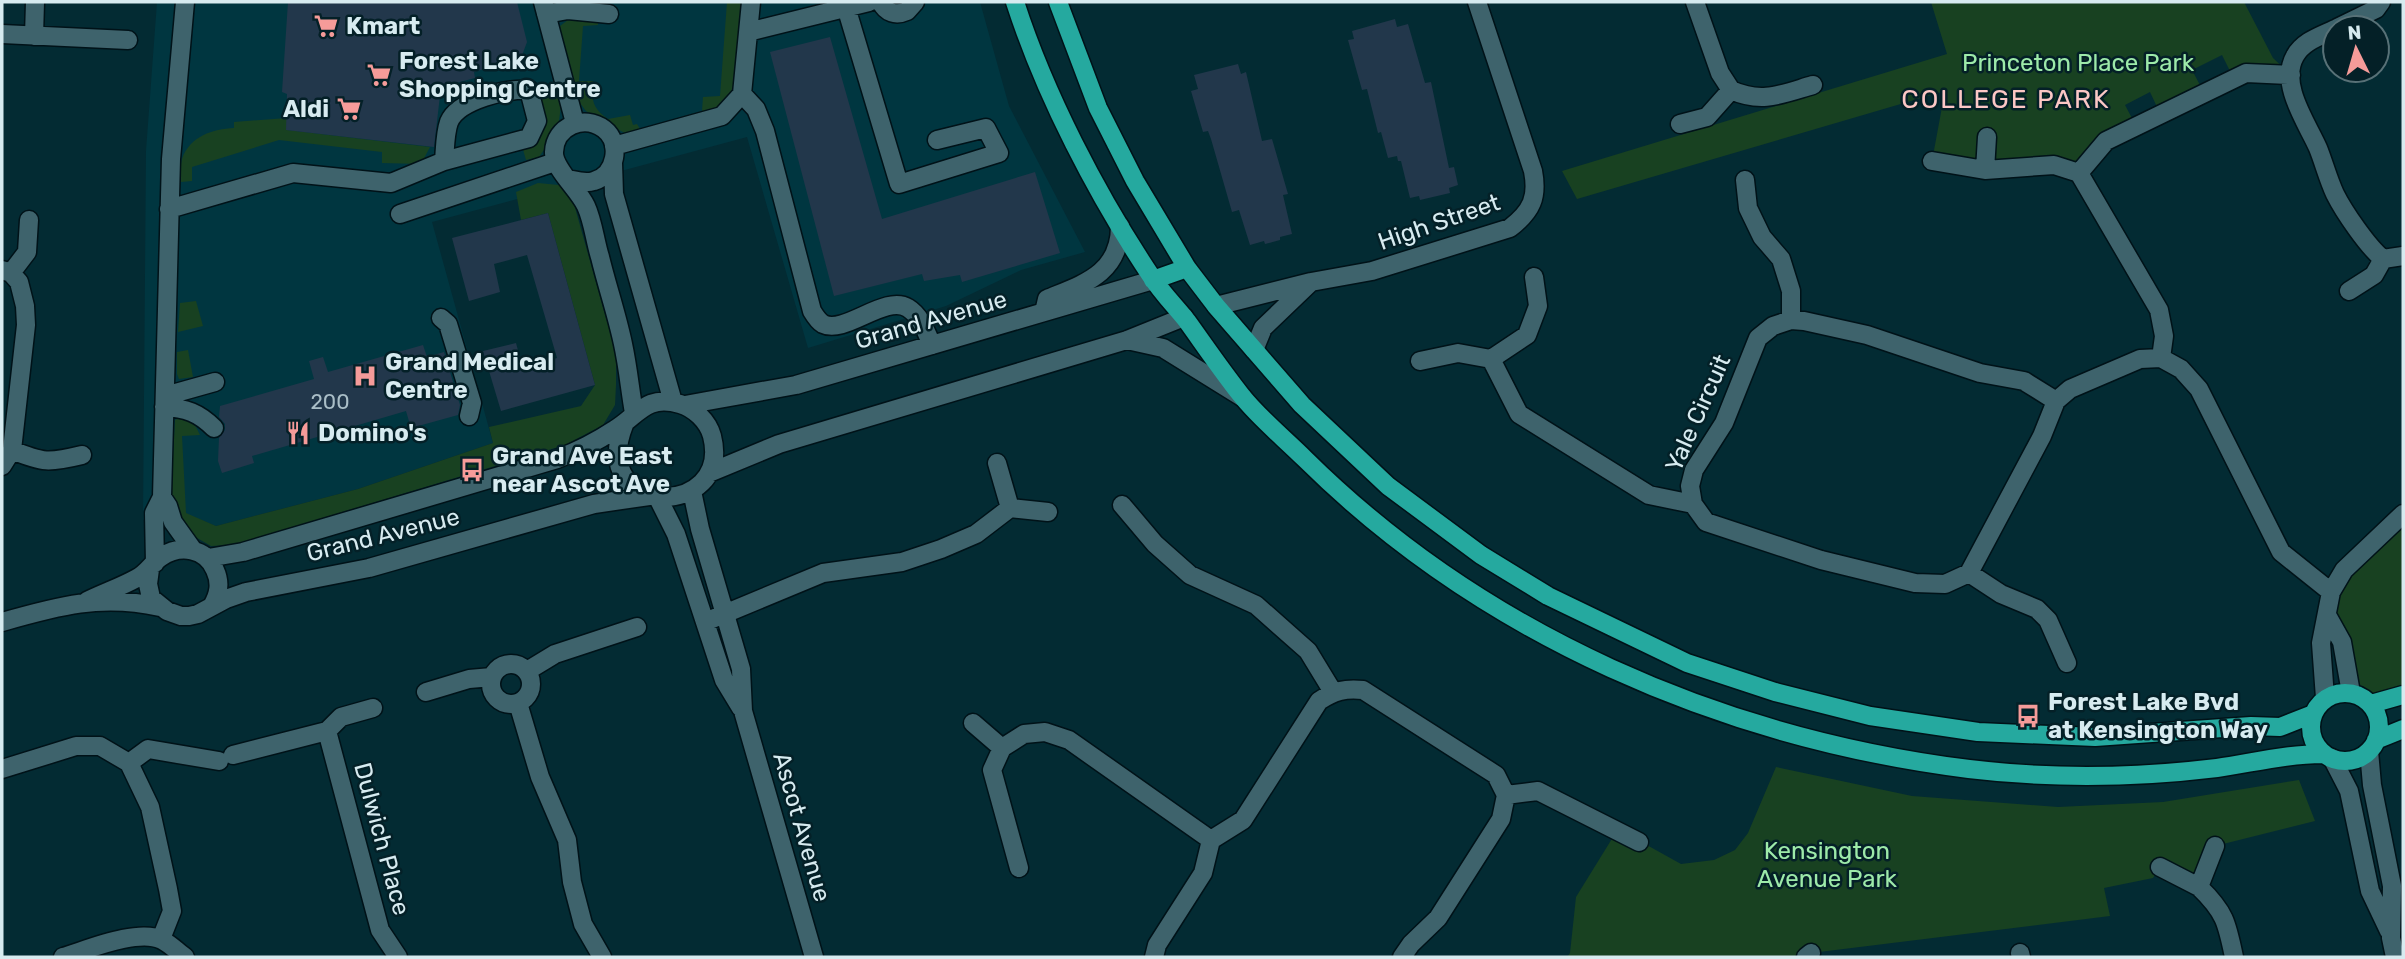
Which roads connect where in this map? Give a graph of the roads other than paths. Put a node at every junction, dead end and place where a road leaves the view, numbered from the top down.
1 (35, 2) edge
2 (185, 2) edge
3 (751, 2) edge
4 (869, 2) edge
5 (881, 2) edge
6 (915, 2) edge
7 (1015, 2) edge
8 (1058, 2) edge
9 (1477, 2) edge
10 (1695, 2) edge
11 (2381, 2) edge
12 (545, 8) edge
13 (846, 8) junction
14 (609, 14) dead end
15 (2365, 14) edge
16 (748, 32) junction
17 (2, 34) edge
18 (34, 36) junction
19 (2321, 36) edge
20 (128, 40) dead end
21 (2291, 75) junction
22 (1813, 85) dead end
23 (1731, 90) junction
24 (742, 94) junction
25 (575, 123) junction
26 (1680, 124) dead end
27 (1987, 137) dead end
28 (937, 140) dead end
29 (614, 154) junction
30 (443, 161) junction
31 (1932, 161) dead end
32 (555, 162) junction
33 (1985, 170) junction
34 (2079, 173) junction
35 (568, 178) junction
36 (1745, 180) dead end
37 (169, 209) junction
38 (400, 214) dead end
39 (29, 220) dead end
40 (1120, 226) junction
41 (2403, 256) edge
42 (2383, 259) junction
43 (1187, 268) junction
44 (6, 272) edge
45 (1534, 276) dead end
46 (1153, 280) junction
47 (1311, 282) junction
48 (2349, 291) dead end
49 (1216, 306) junction
50 (1044, 312) junction
51 (1184, 317) junction
52 (441, 318) dead end
53 (1791, 320) junction
54 (1127, 340) junction
55 (932, 345) junction
56 (1254, 350) junction
57 (2161, 358) junction
58 (1491, 359) junction
59 (1420, 361) dead end
60 (215, 382) dead end
61 (1242, 397) junction
62 (165, 401) junction
63 (2056, 401) junction
64 (679, 404) junction
65 (470, 416) dead end
66 (629, 419) junction
67 (214, 428) dead end
68 (12, 450) junction
69 (82, 454) dead end
70 (997, 463) dead end
71 (2, 466) edge
72 (709, 473) junction
73 (692, 491) junction
74 (162, 497) junction
75 (654, 497) junction
76 (1693, 504) junction
77 (1122, 505) dead end
78 (1010, 508) junction
79 (1048, 513) dead end
80 (2403, 514) edge
81 (200, 554) junction
82 (153, 566) junction
83 (1969, 573) junction
84 (2331, 592) junction
85 (87, 601) junction
86 (212, 606) junction
87 (160, 607) junction
88 (725, 614) junction
89 (2327, 615) junction
90 (2, 622) edge
91 (705, 622) junction
92 (637, 627) dead end
93 (2067, 663) dead end
94 (527, 671) junction
95 (492, 677) junction
96 (426, 692) dead end
97 (1333, 692) junction
98 (2351, 693) junction
99 (2403, 695) edge
100 (2325, 698) junction
101 (518, 703) junction
102 (2371, 705) junction
103 (373, 708) dead end
104 (743, 711) junction
105 (2313, 714) junction
106 (973, 723) dead end
107 (2403, 729) edge
108 (327, 731) junction
109 (2372, 746) junction
110 (1002, 748) junction
111 (2328, 756) junction
112 (129, 763) junction
113 (2, 769) edge
114 (1506, 795) junction
115 (1211, 840) junction
116 (1639, 842) dead end
117 (2215, 846) dead end
118 (2160, 867) dead end
119 (1019, 868) dead end
120 (2199, 887) junction
121 (2392, 938) junction
122 (161, 939) junction
123 (63, 957) edge
124 (185, 957) edge
125 (398, 957) edge
126 (602, 957) edge
127 (814, 957) edge
128 (1154, 957) edge
129 (1402, 957) edge
130 (2234, 957) edge
131 (2395, 957) edge

1 - 18 street
2 - 37 street
3 - 16 street
4 - 13 street
5 - 6 street
7 - 40 main road
8 - 43 main road
9 - 47 street, High Street
10 - 23 street
11 - 15 street
12 - 14 street
12 - 25 street
13 - 16 street
13 - 28 street
16 - 24 street
17 - 18 street
18 - 20 street
19 - 21 street
21 - 34 street
21 - 42 street
22 - 23 street
23 - 26 street
24 - 29 street
24 - 55 street
25 - 29 street
25 - 32 street
27 - 33 street
29 - 35 street
29 - 64 street
30 - 30 street
30 - 37 street
31 - 33 street
32 - 35 street
32 - 38 street
33 - 34 street
34 - 57 street
35 - 66 street
36 - 53 street
37 - 62 street
39 - 44 street
40 - 46 main road
40 - 50 street
41 - 42 street
42 - 48 street
43 - 46 main road, Grand Avenue
43 - 49 main road
44 - 68 street
45 - 58 street
46 - 50 street, Grand Avenue
46 - 51 main road
47 - 49 street, High Street
47 - 56 street
49 - 51 main road
49 - 56 main road
50 - 55 street, Grand Avenue
51 - 54 street
51 - 61 main road
52 - 65 street
53 - 63 street
53 - 76 street, Yale Circuit
54 - 61 street
54 - 72 street
55 - 64 street, Grand Avenue
56 - 105 main road
57 - 63 street
57 - 84 street
58 - 59 street
58 - 76 street
60 - 62 street
61 - 111 main road
62 - 67 street
62 - 74 street
63 - 83 street
64 - 66 street, Grand Avenue
64 - 72 street
66 - 75 street
66 - 81 street, Grand Avenue
68 - 69 street
68 - 71 street
70 - 78 street
72 - 73 street
73 - 75 street, Grand Avenue
73 - 88 street, Ascot Avenue
74 - 81 street
74 - 82 street
75 - 86 street, Grand Avenue
75 - 91 street, Ascot Avenue
76 - 83 street, Yale Circuit
77 - 97 street
78 - 79 street
78 - 88 street
80 - 84 street
81 - 82 street, Grand Avenue
81 - 86 street
82 - 85 street, Grand Avenue
82 - 87 street
83 - 93 street
84 - 89 street
85 - 87 street, Grand Avenue
85 - 90 street, Grand Avenue
86 - 87 street, Grand Avenue
88 - 91 street
88 - 104 street, Ascot Avenue
89 - 98 street
89 - 100 street
91 - 104 street, Ascot Avenue
92 - 94 street
94 - 95 street
94 - 101 street
95 - 96 street
95 - 101 street
97 - 114 street
97 - 115 street
98 - 100 main road
98 - 102 main road
99 - 102 main road
100 - 105 main road
101 - 126 street
102 - 109 main road
103 - 108 street
104 - 127 street, Ascot Avenue
105 - 111 main road
106 - 110 street
107 - 109 main road
108 - 112 street
108 - 125 street, Dulwich Place
109 - 111 main road
109 - 121 street
110 - 115 street
110 - 119 street
111 - 121 street
112 - 113 street
112 - 122 street
114 - 116 street
114 - 129 street
115 - 128 street
117 - 120 street
118 - 120 street
120 - 130 street
121 - 131 street
122 - 123 street
122 - 124 street

